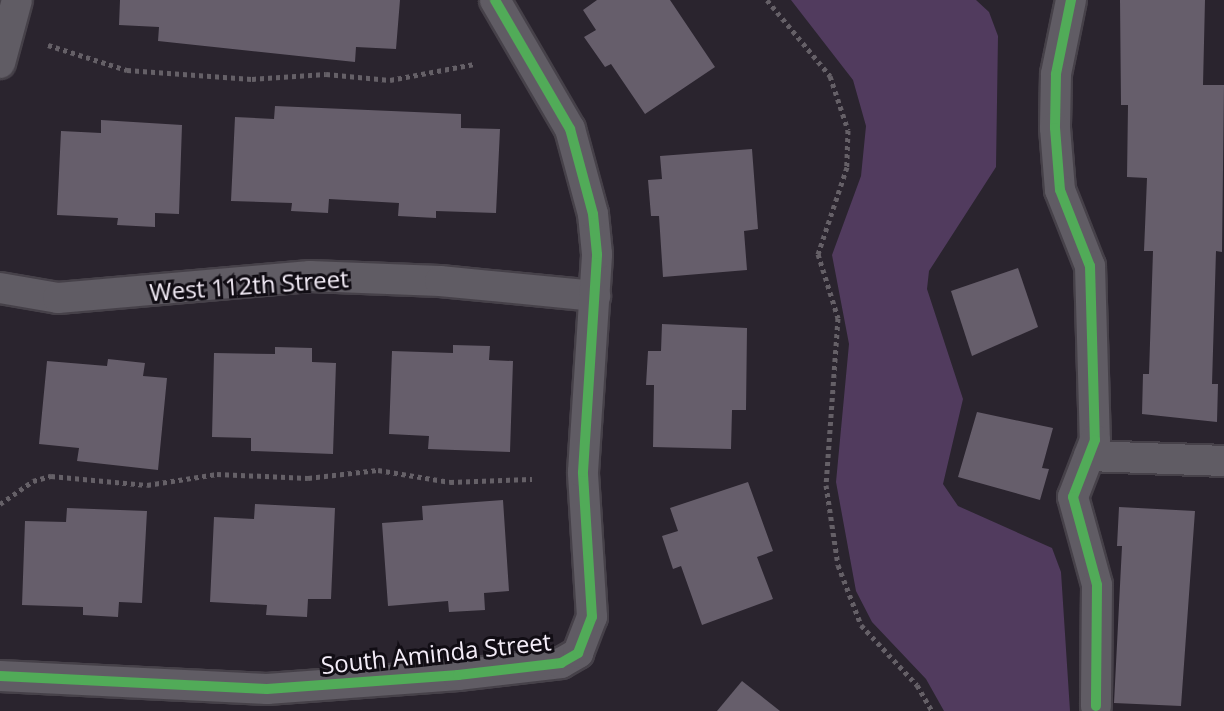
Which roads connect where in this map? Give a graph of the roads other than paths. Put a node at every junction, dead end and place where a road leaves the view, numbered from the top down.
1 (17, 0) edge
2 (495, 0) edge
3 (1071, 0) edge
4 (0, 63) edge
5 (0, 288) edge
6 (595, 296) junction
7 (1089, 456) junction
8 (1224, 461) edge
9 (0, 676) edge
10 (1096, 706) dead end

1 - 4 street
2 - 6 street, South Aminda Street
3 - 7 street
5 - 6 street, West 112th Street
6 - 9 street, South Aminda Street
7 - 8 street
7 - 10 street

